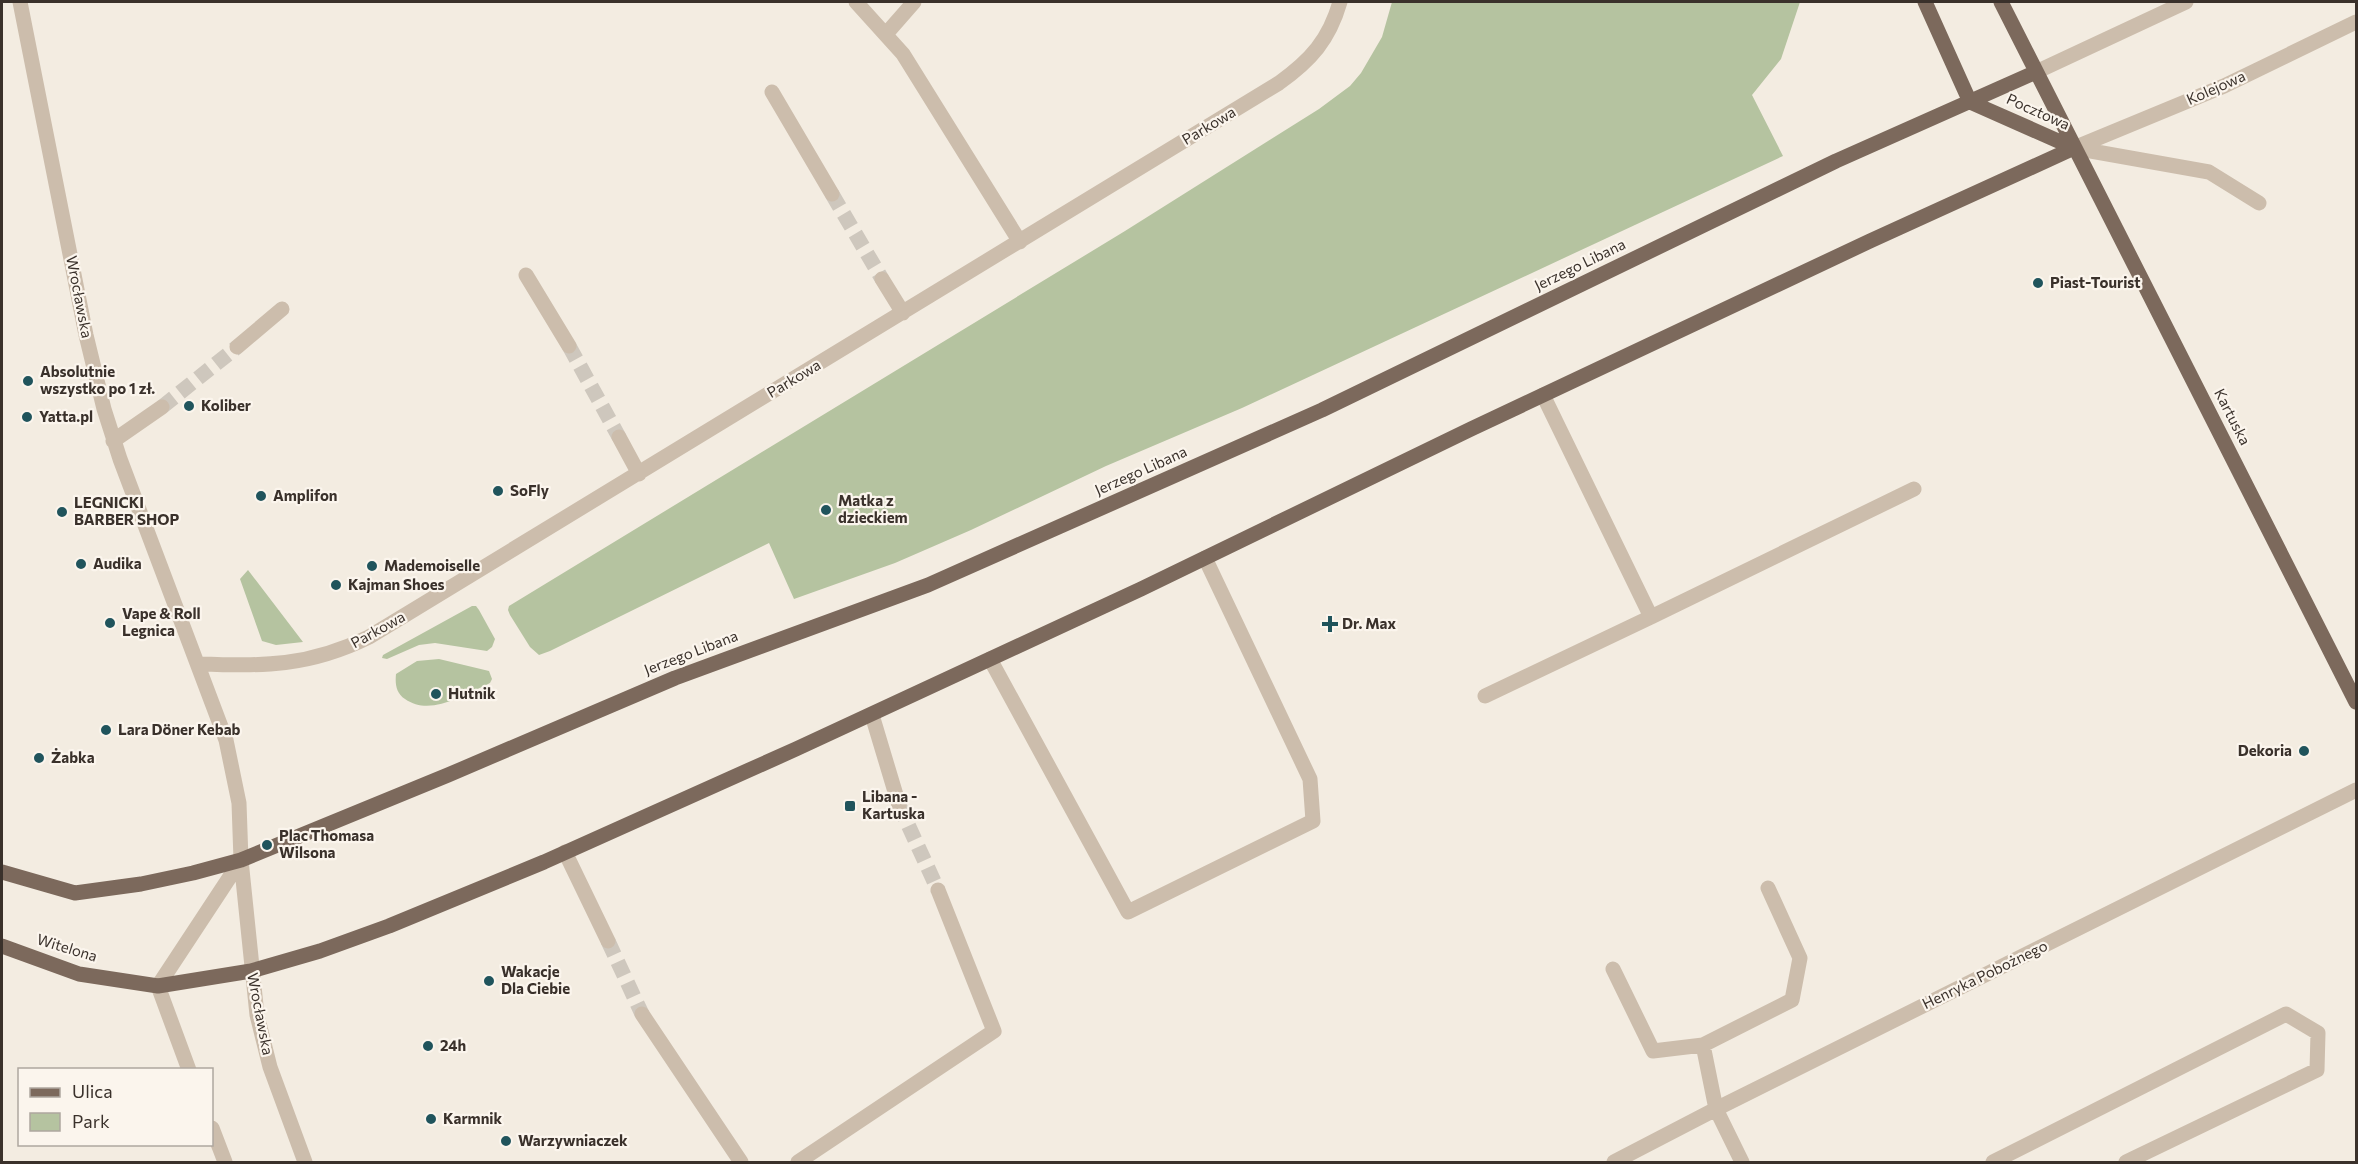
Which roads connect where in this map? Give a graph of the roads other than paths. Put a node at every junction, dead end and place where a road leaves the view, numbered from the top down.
1 (20, 2) edge
2 (856, 2) edge
3 (914, 2) edge
4 (1340, 2) edge
5 (1925, 2) edge
6 (2001, 2) edge
7 (2186, 2) edge
8 (2356, 22) edge
9 (886, 34) junction
10 (2036, 72) junction
11 (772, 92) dead end
12 (1970, 102) junction
13 (2074, 148) junction
14 (832, 194) tunnel mouth
15 (2259, 203) dead end
16 (1020, 242) junction
17 (526, 275) dead end
18 (882, 279) tunnel mouth
19 (282, 309) dead end
20 (903, 313) junction
21 (569, 346) tunnel mouth
22 (237, 347) tunnel mouth
23 (1544, 395) junction
24 (162, 407) tunnel mouth
25 (619, 436) tunnel mouth
26 (113, 441) junction
27 (639, 474) junction
28 (1914, 489) dead end
29 (1205, 558) junction
30 (1651, 617) junction
31 (990, 659) junction
32 (198, 664) junction
33 (1485, 696) dead end
34 (2356, 702) edge
35 (872, 715) junction
36 (2356, 790) edge
37 (899, 805) tunnel mouth
38 (565, 852) junction
39 (241, 860) junction
40 (2, 872) edge
41 (1767, 888) dead end
42 (938, 890) tunnel mouth
43 (608, 941) tunnel mouth
44 (2, 946) edge
45 (1612, 969) dead end
46 (251, 971) junction
47 (158, 986) junction
48 (642, 1014) tunnel mouth
49 (1703, 1045) junction
50 (188, 1068) edge
51 (1716, 1108) junction
52 (213, 1131) edge
53 (225, 1162) edge
54 (305, 1162) edge
55 (741, 1162) edge
56 (798, 1162) edge
57 (1614, 1162) edge
58 (1742, 1162) edge
59 (1993, 1162) edge
60 (2126, 1162) edge

1 - 26 street, Wrocławska
2 - 9 street
3 - 9 street
4 - 16 street, Parkowa
5 - 12 main road
6 - 10 main road, Pocztowa
7 - 10 street
8 - 13 street, Kolejowa
9 - 16 street
10 - 12 main road, Jerzego Libana
10 - 13 main road, Pocztowa
11 - 14 street
12 - 13 main road, Pocztowa
12 - 39 main road, Jerzego Libana
13 - 15 street
13 - 23 main road
13 - 34 main road, Kartuska
16 - 20 street, Parkowa
17 - 21 street
18 - 20 street
19 - 22 street
20 - 27 street, Parkowa
23 - 29 main road
23 - 30 street
24 - 26 street
25 - 27 street
26 - 32 street, Wrocławska
27 - 32 street, Parkowa
28 - 30 street
29 - 31 main road
29 - 31 street
30 - 33 street
31 - 35 main road
32 - 39 street, Wrocławska
35 - 37 street
35 - 38 main road
36 - 51 street, Henryka Pobożnego
38 - 43 street
38 - 46 main road
39 - 40 main road, Jerzego Libana
39 - 46 street, Wrocławska
39 - 47 street
41 - 49 street
42 - 56 street
44 - 47 main road, Witelona
45 - 49 street
46 - 47 main road, Witelona
46 - 54 street, Wrocławska
47 - 50 street
48 - 55 street
49 - 51 street
51 - 57 street, Henryka Pobożnego
51 - 58 street
52 - 53 street
59 - 60 street

